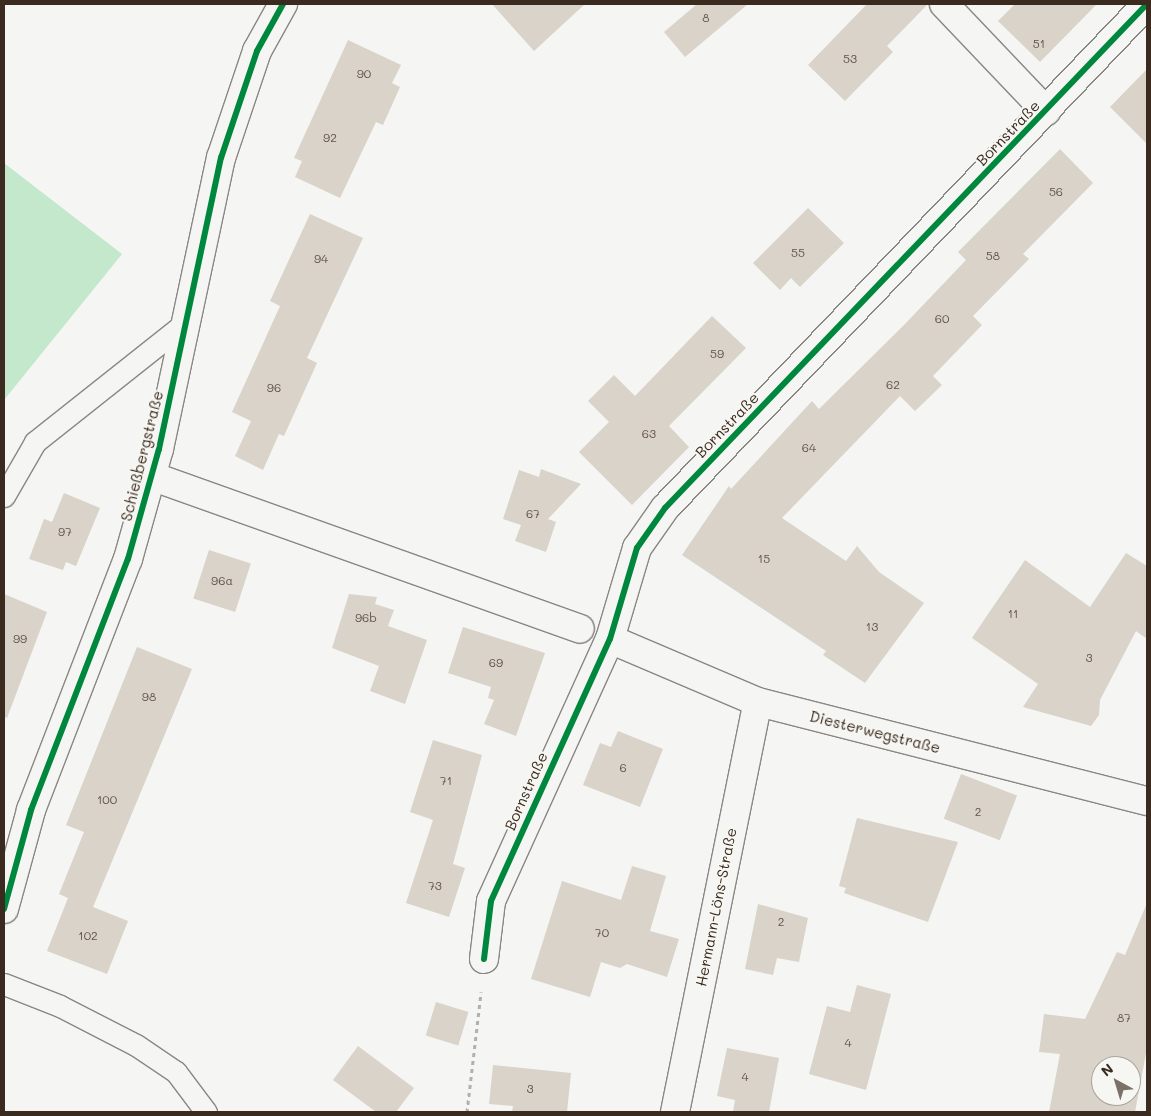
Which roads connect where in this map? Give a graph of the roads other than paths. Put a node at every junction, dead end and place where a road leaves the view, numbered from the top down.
1 (283, 4) edge
2 (944, 4) edge
3 (1147, 4) edge
4 (1046, 111) junction
5 (185, 323) junction
6 (151, 476) junction
7 (4, 496) edge
8 (580, 629) dead end
9 (610, 639) junction
10 (758, 702) junction
11 (1147, 801) edge
12 (4, 909) edge
13 (484, 960) road end
14 (4, 984) edge
15 (206, 1112) edge
16 (675, 1112) edge

1 - 5 street, Schießbergstraße
2 - 4 street
3 - 4 street, Bornstraße
4 - 9 street, Bornstraße
5 - 6 street, Schießbergstraße
5 - 7 lane
6 - 8 street, Schießbergstraße
6 - 12 street, Schießbergstraße
9 - 10 street, Diesterwegstraße
9 - 13 street, Bornstraße
10 - 11 street, Diesterwegstraße
10 - 16 street, Hermann-Löns-Straße
14 - 15 lane

